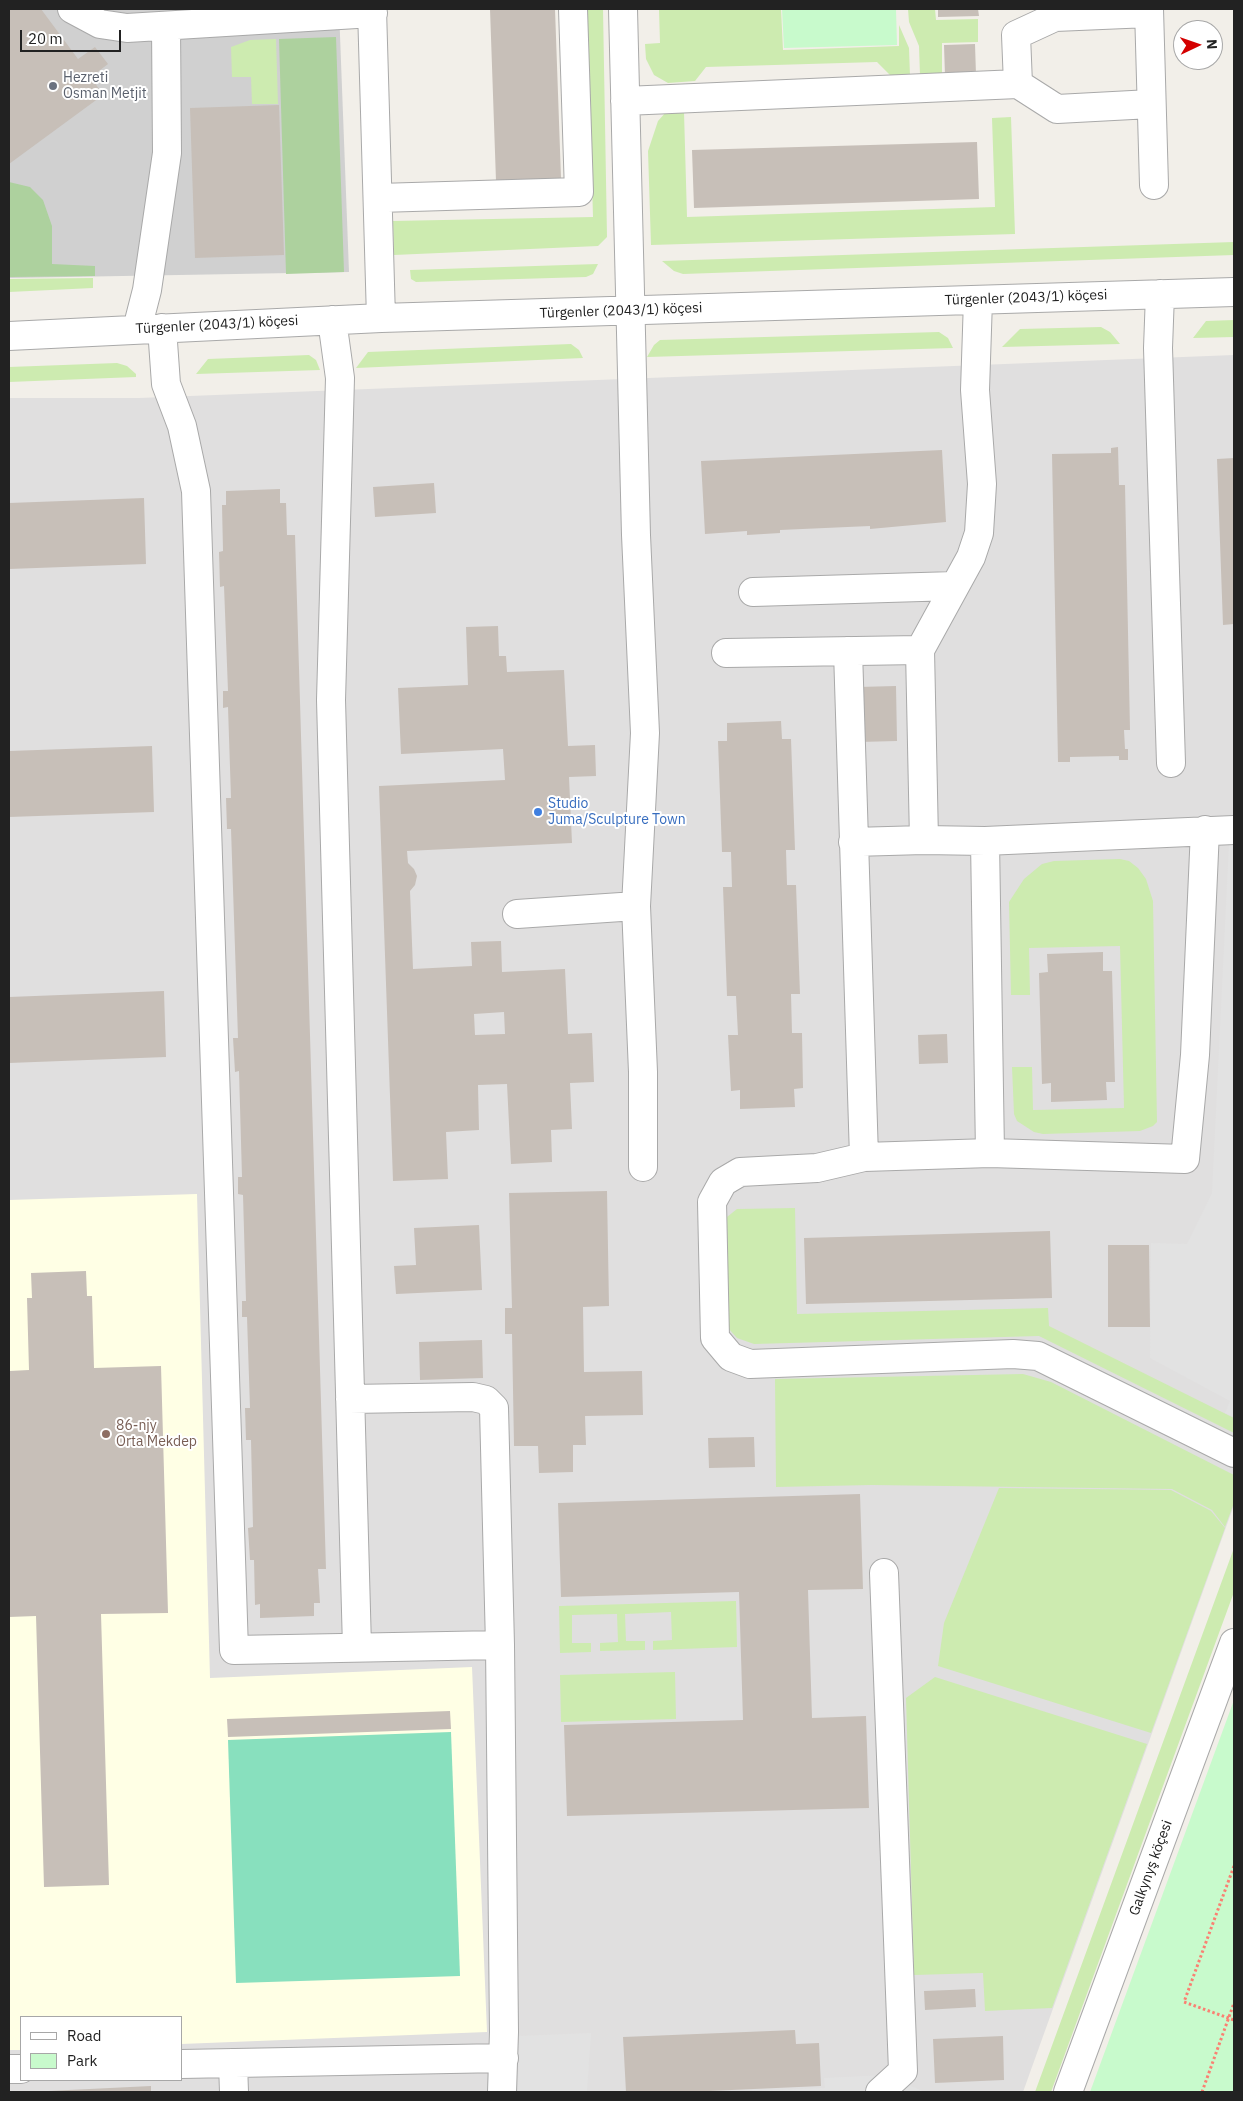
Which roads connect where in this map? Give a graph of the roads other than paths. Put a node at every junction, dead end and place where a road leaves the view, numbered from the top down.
1 (72, 9) edge
2 (572, 9) edge
3 (622, 9) edge
4 (372, 11) edge
5 (1149, 11) edge
6 (166, 26) junction
7 (1018, 84) junction
8 (625, 101) junction
9 (1151, 104) junction
10 (1154, 185) dead end
11 (379, 198) junction
12 (1234, 292) edge
13 (1160, 294) junction
14 (978, 300) junction
15 (630, 311) junction
16 (381, 318) junction
17 (332, 320) junction
18 (150, 329) junction
19 (9, 336) edge
20 (955, 586) junction
21 (753, 592) dead end
22 (920, 650) junction
23 (848, 651) junction
24 (726, 653) dead end
25 (1171, 763) dead end
26 (1204, 830) junction
27 (1234, 830) edge
28 (924, 840) junction
29 (985, 841) junction
30 (853, 842) junction
31 (636, 906) junction
32 (517, 914) dead end
33 (990, 1153) junction
34 (864, 1157) junction
35 (643, 1167) dead end
36 (350, 1398) junction
37 (1234, 1453) edge
38 (884, 1573) dead end
39 (1234, 1643) edge
40 (500, 1645) junction
41 (357, 1647) junction
42 (504, 2058) junction
43 (233, 2063) junction
44 (182, 2064) edge
45 (234, 2092) edge
46 (502, 2092) edge
47 (880, 2092) edge
48 (1068, 2092) edge

1 - 6 street
2 - 11 street
3 - 8 street
4 - 6 street
4 - 11 street
5 - 7 street
5 - 9 street
6 - 18 street
7 - 8 street
7 - 9 street
8 - 15 street
9 - 10 street
11 - 16 street
12 - 13 street, Türgenler (2043/1) köçesi
13 - 14 street, Türgenler (2043/1) köçesi
13 - 25 street
14 - 15 street, Türgenler (2043/1) köçesi
14 - 20 street
15 - 16 street, Türgenler (2043/1) köçesi
15 - 31 street
16 - 17 street, Türgenler (2043/1) köçesi
17 - 18 street, Türgenler (2043/1) köçesi
17 - 36 street
18 - 19 street, Türgenler (2043/1) köçesi
18 - 41 street
20 - 21 street
20 - 22 street
22 - 23 street
22 - 28 street
23 - 24 street
23 - 30 street
26 - 27 street
26 - 29 street
26 - 33 street
28 - 29 street
28 - 30 street
29 - 33 street
30 - 34 street
31 - 32 street
31 - 35 street
33 - 34 street
34 - 37 street
36 - 40 street
36 - 41 street
38 - 47 street
39 - 48 street, Galkynyş köçesi
40 - 41 street
40 - 42 street
42 - 43 street
42 - 46 street
43 - 44 street
43 - 45 street

